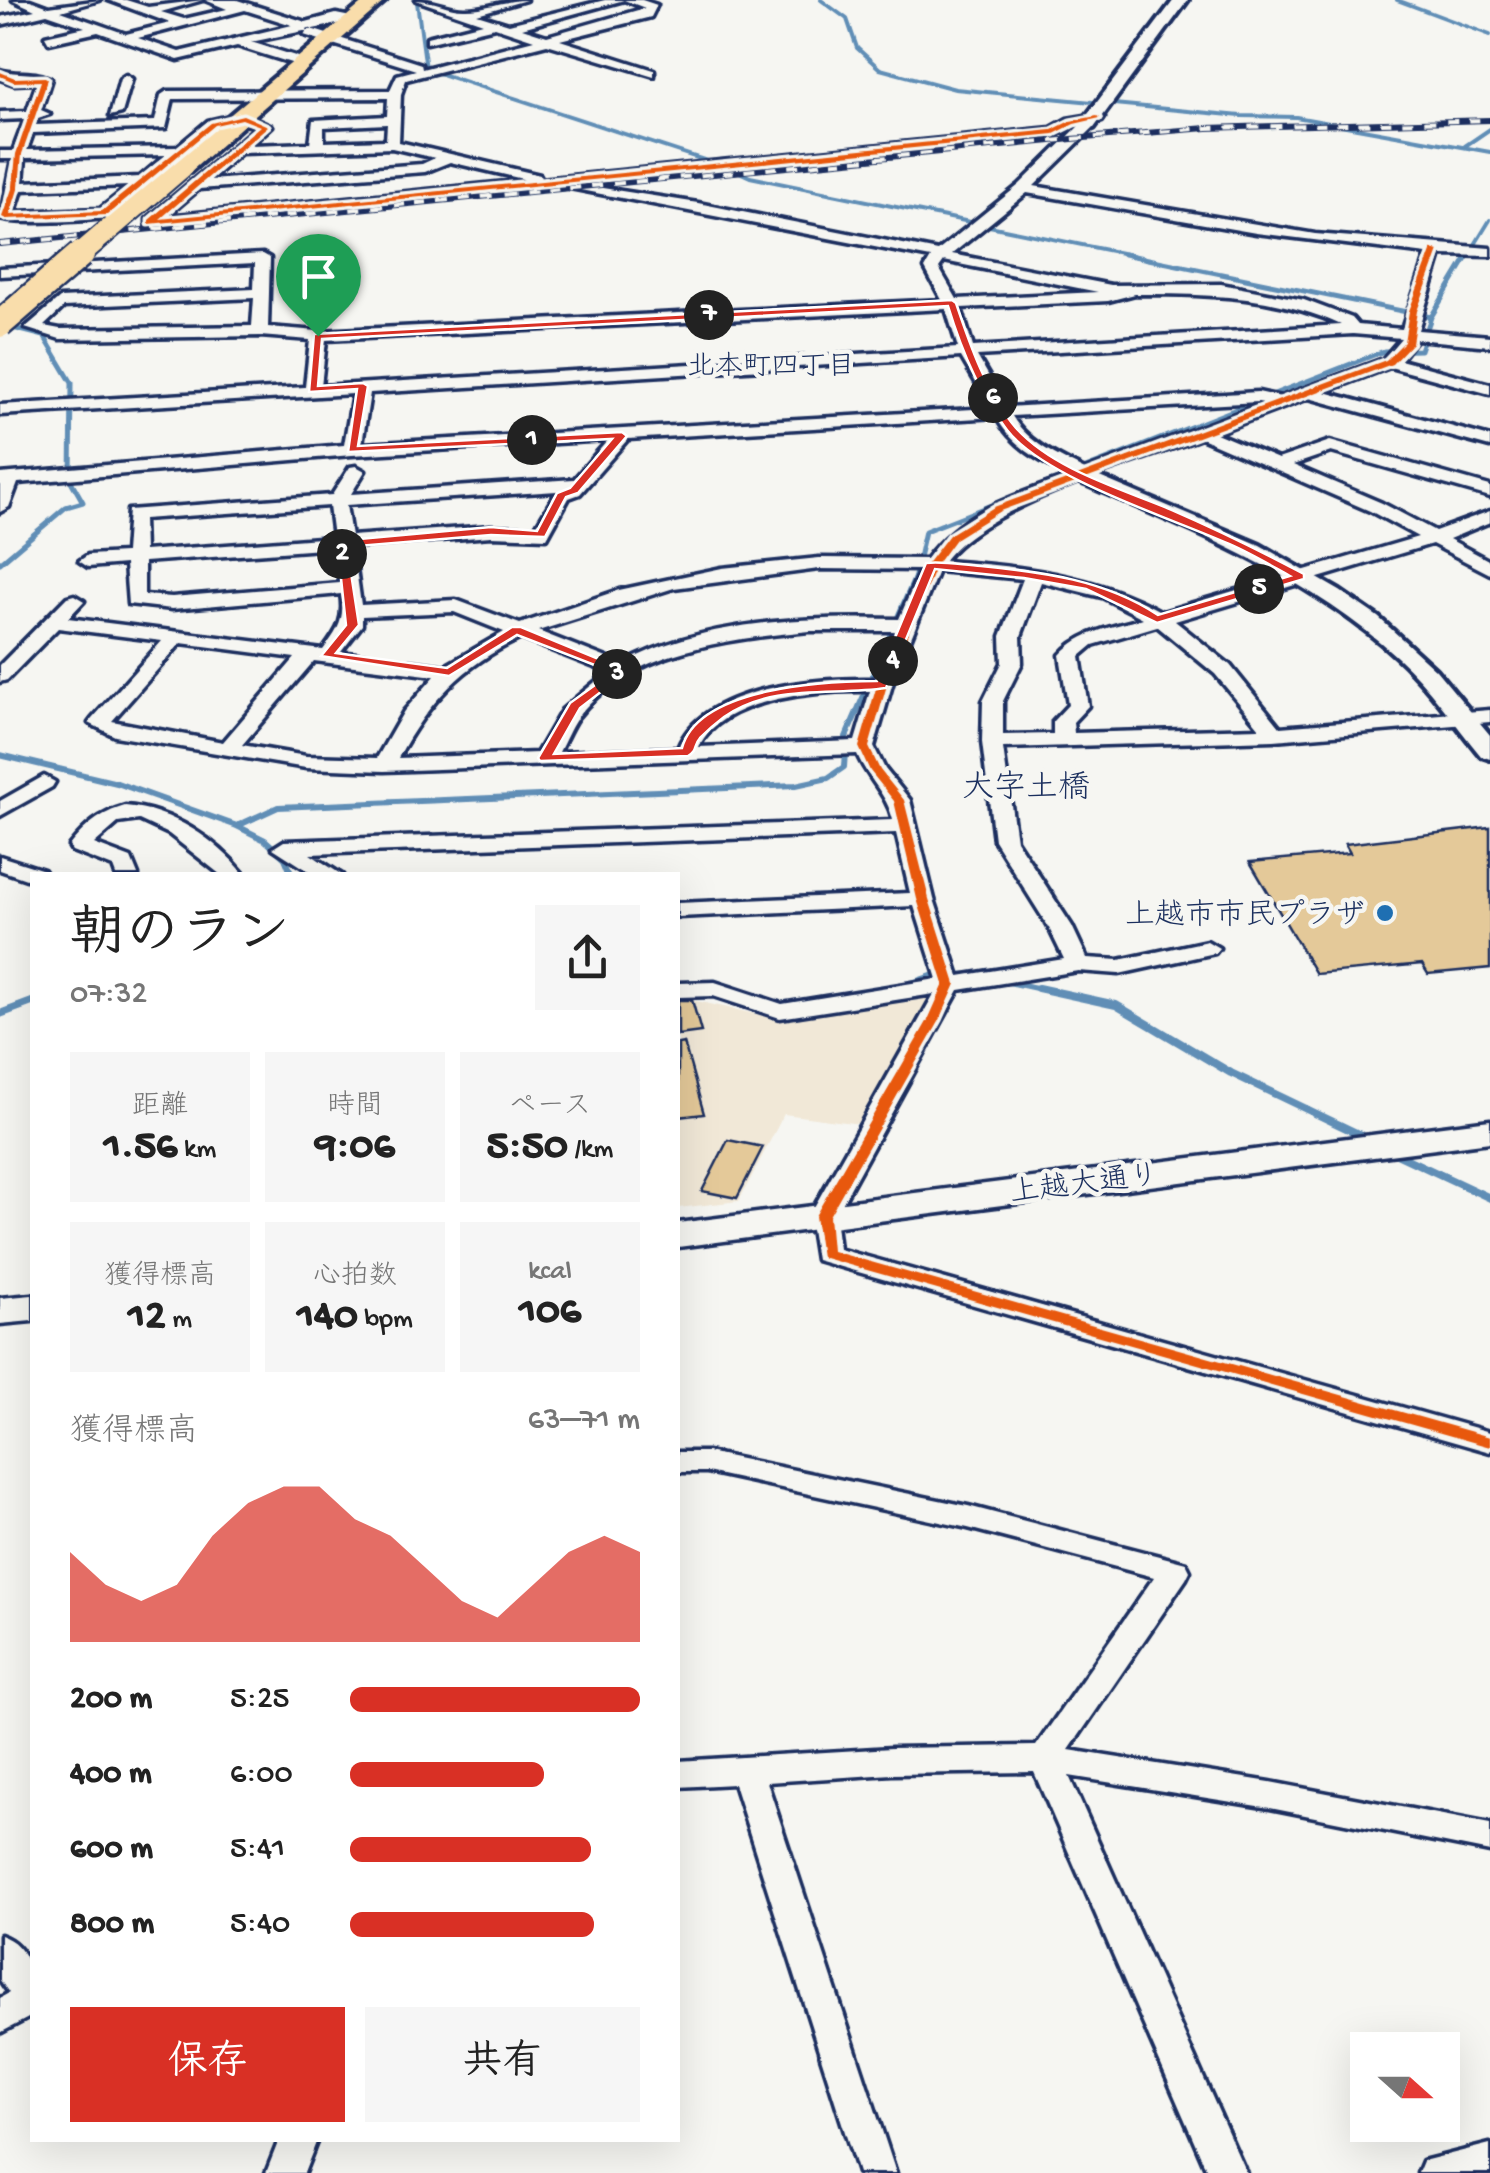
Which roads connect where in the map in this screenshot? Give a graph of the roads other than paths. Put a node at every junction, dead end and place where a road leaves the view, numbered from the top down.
1 (94, 0) edge
2 (114, 0) edge
3 (197, 0) edge
4 (212, 0) edge
5 (226, 0) edge
6 (422, 0) edge
7 (520, 0) edge
8 (619, 0) edge
9 (630, 0) edge
10 (1181, 0) edge
11 (31, 3) edge
12 (337, 4) dead end
13 (0, 7) edge
14 (366, 9) edge
15 (144, 10) junction
16 (464, 14) junction
17 (0, 21) edge
18 (182, 23) junction
19 (494, 24) junction
20 (300, 27) junction
21 (99, 28) junction
22 (508, 28) junction
23 (204, 30) junction
24 (262, 36) junction
25 (49, 39) dead end
26 (333, 40) junction
27 (431, 40) dead end
28 (548, 41) junction
29 (238, 42) junction
30 (136, 43) junction
31 (97, 48) dead end
32 (624, 48) dead end
33 (593, 55) junction
34 (304, 62) junction
35 (10, 67) edge
36 (418, 67) dead end
37 (52, 72) dead end
38 (650, 74) dead end
39 (126, 79) dead end
40 (395, 94) junction
41 (266, 95) junction
42 (163, 112) junction
43 (115, 113) junction
44 (0, 116) edge
45 (243, 117) junction
46 (393, 120) junction
47 (30, 122) junction
48 (1093, 122) junction
49 (392, 144) junction
50 (317, 147) junction
51 (241, 149) junction
52 (19, 154) junction
53 (0, 155) edge
54 (449, 157) junction
55 (186, 168) junction
56 (140, 181) junction
57 (549, 182) junction
58 (16, 186) junction
59 (572, 188) dead end
60 (1024, 188) junction
61 (104, 214) junction
62 (152, 222) junction
63 (1436, 251) junction
64 (1490, 252) edge
65 (940, 257) junction
66 (0, 272) edge
67 (1134, 290) junction
68 (261, 293) junction
69 (952, 303) junction
70 (0, 324) edge
71 (1353, 329) junction
72 (260, 331) junction
73 (1412, 332) junction
74 (318, 336) junction
75 (1490, 341) edge
76 (967, 352) junction
77 (1389, 362) junction
78 (363, 386) junction
79 (1490, 388) edge
80 (313, 389) junction
81 (1308, 392) junction
82 (1283, 402) junction
83 (0, 410) edge
84 (1001, 412) junction
85 (1200, 432) junction
86 (622, 436) junction
87 (1490, 442) edge
88 (352, 450) junction
89 (1278, 465) junction
90 (356, 471) dead end
91 (1083, 476) junction
92 (5, 478) edge
93 (578, 484) junction
94 (1490, 492) edge
95 (337, 502) junction
96 (0, 507) edge
97 (1490, 516) edge
98 (1437, 537) junction
99 (341, 544) junction
100 (134, 556) junction
101 (88, 561) dead end
102 (931, 565) junction
103 (1490, 568) edge
104 (1034, 576) junction
105 (1300, 577) junction
106 (348, 588) junction
107 (74, 601) dead end
108 (353, 611) junction
109 (1157, 620) junction
110 (52, 622) junction
111 (909, 625) junction
112 (516, 630) junction
113 (176, 637) junction
114 (318, 655) junction
115 (622, 671) junction
116 (449, 672) junction
117 (0, 676) edge
118 (882, 685) junction
119 (1490, 716) edge
120 (1462, 718) junction
121 (1274, 734) junction
122 (992, 742) junction
123 (1064, 742) junction
124 (864, 747) junction
125 (228, 749) junction
126 (1490, 751) edge
127 (688, 752) junction
128 (545, 758) junction
129 (384, 765) junction
130 (44, 782) dead end
131 (0, 810) edge
132 (907, 826) junction
133 (0, 863) edge
134 (125, 872) edge
135 (231, 872) edge
136 (326, 872) edge
137 (30, 873) edge
138 (923, 899) junction
139 (680, 910) edge
140 (1207, 948) dead end
141 (1078, 964) junction
142 (950, 984) junction
143 (680, 990) edge
144 (1490, 1130) edge
145 (822, 1216) junction
146 (680, 1235) edge
147 (1490, 1442) edge
148 (680, 1462) edge
149 (1044, 1759) junction
150 (747, 1772) junction
151 (680, 1774) edge
152 (1490, 1838) edge
153 (0, 1950) edge
154 (30, 1995) edge
155 (30, 1999) edge
156 (0, 2017) edge
157 (297, 2142) edge
158 (1490, 2161) edge
159 (284, 2173) edge
160 (877, 2173) edge
161 (1227, 2173) edge
162 (1437, 2173) edge

1 - 11 street
2 - 15 street
3 - 15 street
4 - 18 street
5 - 20 street
6 - 16 street
7 - 16 street
8 - 22 street
9 - 28 street
10 - 48 street
11 - 13 street
11 - 17 street
11 - 21 street
12 - 14 street
14 - 20 street
14 - 26 main road
15 - 18 street
15 - 30 street
16 - 19 street
18 - 23 street
18 - 30 street
19 - 22 street
19 - 27 street
20 - 24 street
20 - 26 street
21 - 25 street
21 - 30 street
22 - 28 street
23 - 24 street
23 - 30 street
24 - 29 street
26 - 34 main road
26 - 36 street
28 - 33 street
28 - 40 street
29 - 30 street
29 - 34 street
30 - 31 street
32 - 33 street
33 - 38 street
34 - 41 main road
35 - 37 street
35 - 47 street
39 - 43 street
40 - 41 street
40 - 46 street
41 - 42 street
41 - 45 main road
42 - 43 street
42 - 47 street
43 - 47 street
44 - 47 street
45 - 51 street
45 - 55 main road
46 - 49 street
46 - 50 street
47 - 52 street
48 - 57 street
48 - 60 street
49 - 50 street
49 - 54 street
50 - 51 street
51 - 55 street
52 - 53 street
52 - 55 street
52 - 58 street
54 - 55 street
54 - 57 street
55 - 56 street
55 - 62 street
55 - 70 main road, bridge
56 - 58 street
56 - 61 street
57 - 62 street
58 - 61 street
59 - 65 street
60 - 63 street
60 - 65 street
61 - 62 street
63 - 64 street
63 - 73 street
65 - 67 street
65 - 69 street
66 - 68 street
67 - 69 street
67 - 71 street
68 - 72 street
68 - 72 street
69 - 74 street
69 - 76 street
71 - 73 street
71 - 76 street
72 - 74 street
73 - 75 street
73 - 77 street
74 - 80 street
76 - 78 street
76 - 84 street
77 - 79 street
77 - 81 street
78 - 80 street
78 - 88 street
80 - 83 street
81 - 82 street
81 - 87 street
82 - 84 street
82 - 85 street
84 - 86 street
84 - 91 street
85 - 89 street
85 - 91 street
86 - 88 street
86 - 93 street
88 - 92 street
89 - 94 street
89 - 98 street
90 - 95 street
91 - 102 street
91 - 105 street
92 - 96 street
93 - 95 street
93 - 99 street
95 - 99 street
95 - 100 street
97 - 98 street
98 - 103 street
98 - 105 street
99 - 100 street
99 - 106 street
100 - 101 street
100 - 106 street
102 - 104 street
102 - 111 street
102 - 112 street
104 - 109 street
104 - 122 street
105 - 109 street
105 - 120 street
106 - 108 street
107 - 110 street
108 - 112 street
108 - 114 street
109 - 121 street
109 - 123 street
110 - 113 street
110 - 117 street
111 - 115 street
111 - 118 street
112 - 115 street
112 - 116 street
113 - 114 street
113 - 125 street
114 - 116 street
114 - 125 street
115 - 128 street
116 - 129 street
118 - 124 street
118 - 127 street
119 - 120 street
120 - 121 street
120 - 126 street
121 - 123 street
122 - 123 street
122 - 141 street
124 - 127 street
124 - 132 street
125 - 129 street
127 - 128 street
128 - 129 street
130 - 131 street
132 - 136 street
132 - 138 street
133 - 137 street
134 - 135 street
138 - 139 street
138 - 142 street
140 - 141 street
141 - 142 street
142 - 143 street
142 - 145 street
144 - 145 main road, 上越大通り
145 - 146 main road, 上越大通り
145 - 147 street
148 - 149 street
149 - 150 street
149 - 152 street
149 - 161 street
150 - 151 street
150 - 160 street
153 - 154 street
155 - 156 street
157 - 159 street
158 - 162 street

